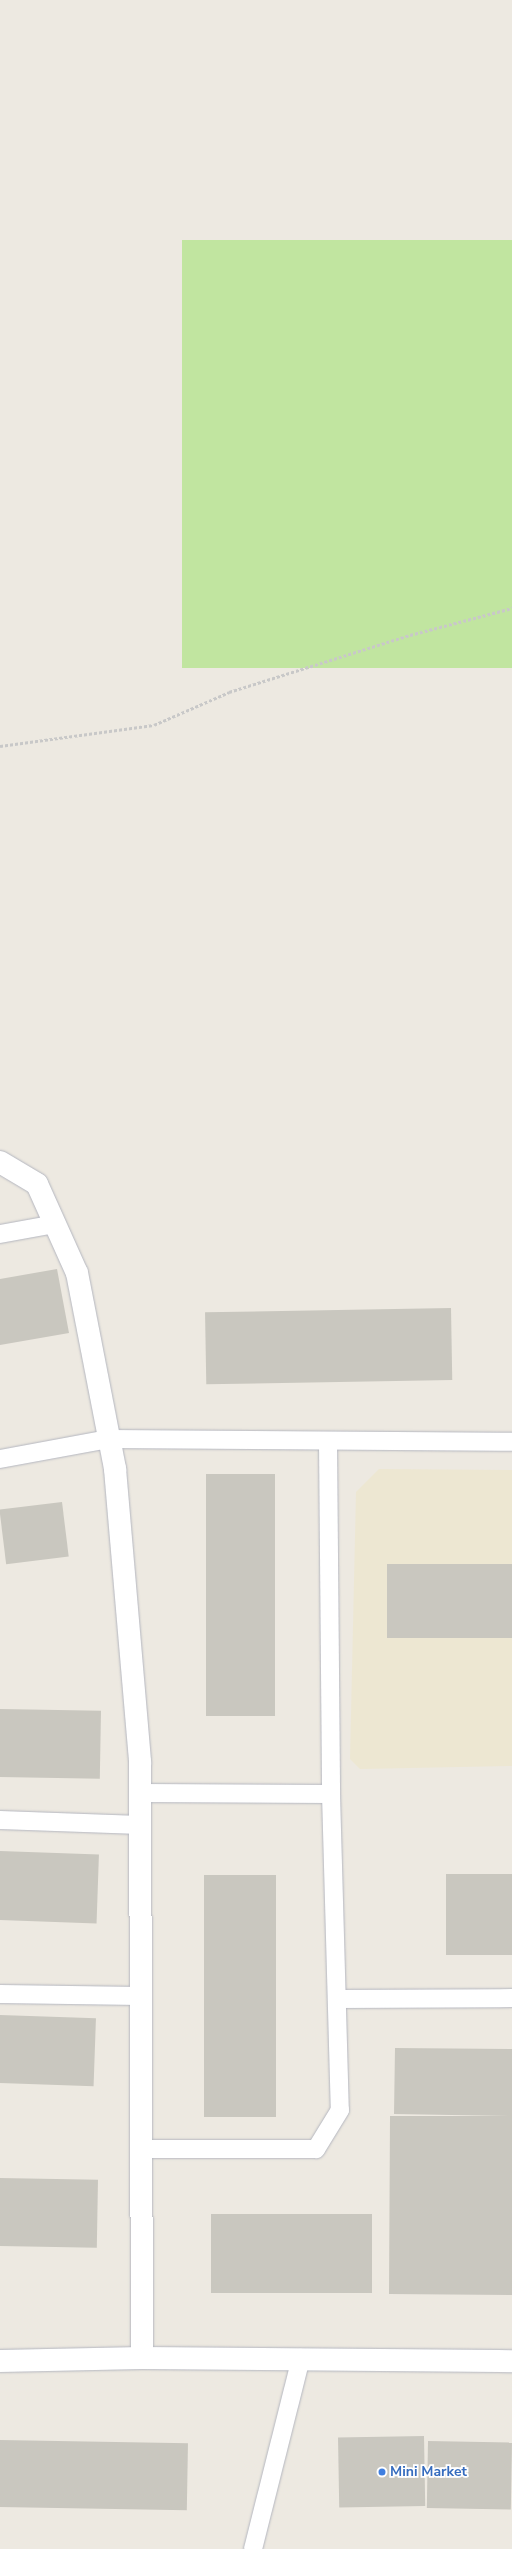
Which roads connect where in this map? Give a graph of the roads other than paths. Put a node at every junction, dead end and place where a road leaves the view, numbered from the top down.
1 (0, 1162) edge
2 (55, 1224) junction
3 (0, 1234) edge
4 (109, 1439) junction
5 (328, 1441) junction
6 (512, 1442) edge
7 (0, 1459) edge
8 (140, 1794) junction
9 (331, 1794) junction
10 (0, 1820) edge
11 (140, 1825) junction
12 (0, 1994) edge
13 (140, 1996) junction
14 (512, 1998) edge
15 (337, 2000) junction
16 (141, 2149) junction
17 (142, 2358) junction
18 (300, 2358) junction
19 (0, 2361) edge
20 (512, 2361) edge
21 (253, 2549) edge

1 - 2 street
2 - 3 lane
2 - 4 street
4 - 5 lane
4 - 7 lane
4 - 8 street
5 - 6 lane
5 - 9 lane
8 - 9 lane
8 - 11 street
9 - 15 lane
10 - 11 lane
11 - 13 street
12 - 13 lane
13 - 16 street
14 - 15 lane
15 - 16 lane
16 - 17 street
17 - 18 street
17 - 19 street
18 - 20 street
18 - 21 lane

